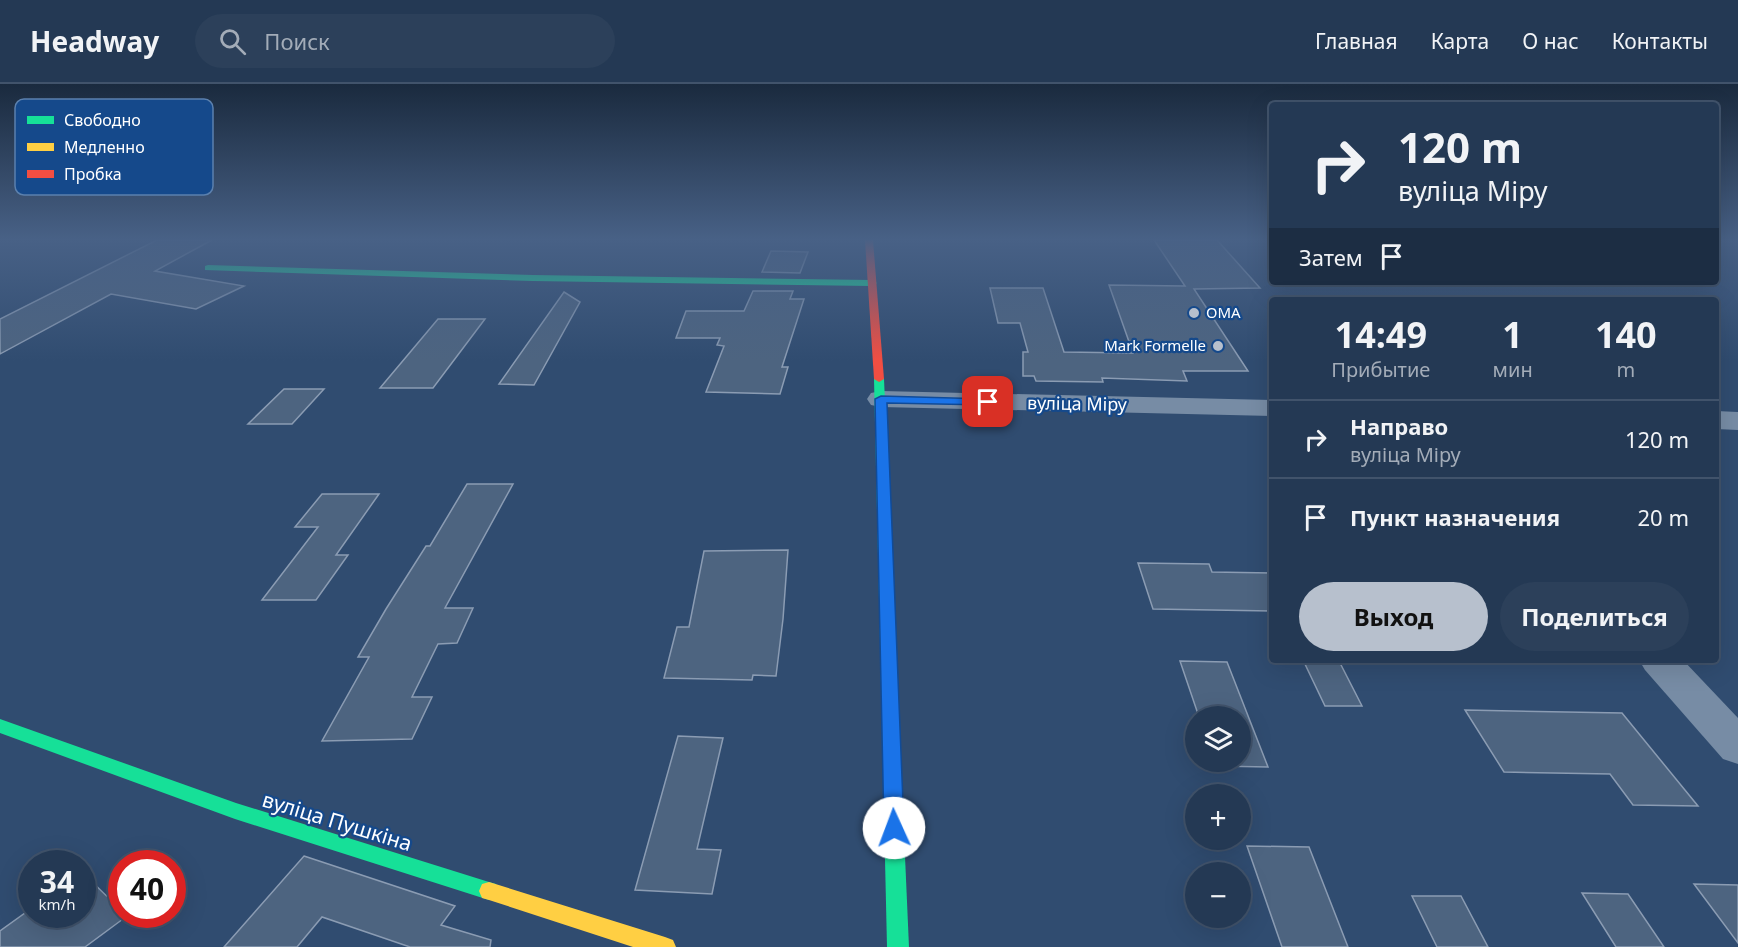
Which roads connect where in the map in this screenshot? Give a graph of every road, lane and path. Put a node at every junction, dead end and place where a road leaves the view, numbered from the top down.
1 (687, 280) edge
2 (872, 283) joint
3 (881, 399) junction
4 (1269, 408) edge
5 (1719, 420) edge
6 (1738, 421) edge
7 (1662, 663) edge
8 (0, 726) edge
9 (1738, 747) edge
10 (665, 947) edge
11 (898, 947) edge

1 - 2 street
2 - 3 street
3 - 4 street, вуліца Міру
3 - 11 street
5 - 6 street
7 - 9 street
8 - 10 street, вуліца Пушкіна

